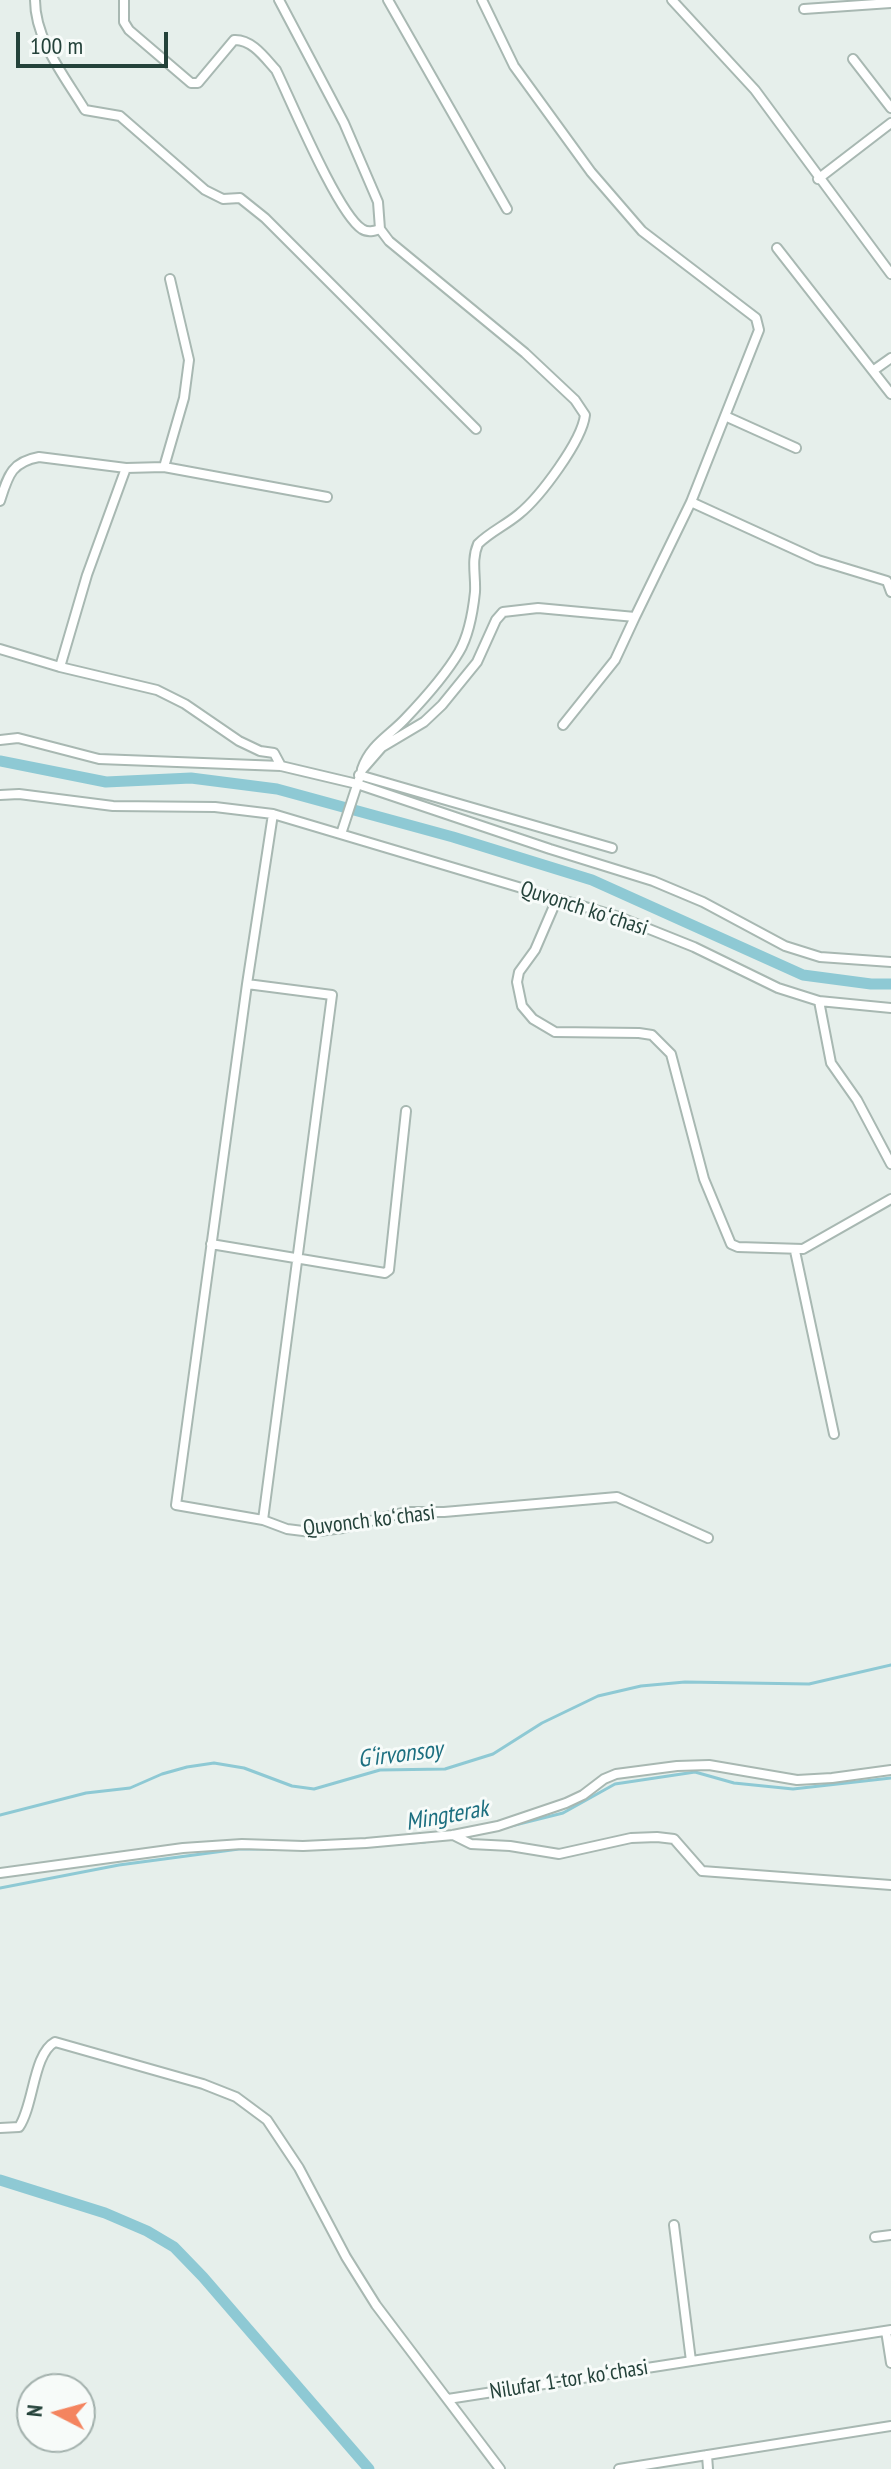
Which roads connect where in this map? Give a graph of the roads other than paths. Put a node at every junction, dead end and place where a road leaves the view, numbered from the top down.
1 (35, 0) edge
2 (124, 0) edge
3 (279, 0) edge
4 (388, 0) edge
5 (482, 0) edge
6 (672, 0) edge
7 (891, 3) edge
8 (804, 9) dead end
9 (853, 59) dead end
10 (891, 108) edge
11 (891, 123) edge
12 (818, 179) junction
13 (507, 209) dead end
14 (380, 229) junction
15 (777, 248) dead end
16 (891, 274) edge
17 (170, 279) dead end
18 (891, 358) edge
19 (874, 370) junction
20 (891, 394) edge
21 (725, 416) junction
22 (476, 429) dead end
23 (796, 448) dead end
24 (164, 467) junction
25 (126, 468) junction
26 (327, 497) dead end
27 (0, 501) edge
28 (691, 502) junction
29 (891, 592) edge
30 (635, 617) junction
31 (0, 649) edge
32 (60, 667) junction
33 (563, 725) dead end
34 (0, 740) edge
35 (281, 766) junction
36 (359, 776) junction
37 (0, 795) edge
38 (273, 814) junction
39 (341, 834) junction
40 (612, 848) dead end
41 (557, 899) junction
42 (891, 962) edge
43 (247, 984) junction
44 (819, 1001) junction
45 (891, 1008) edge
46 (406, 1111) dead end
47 (891, 1164) edge
48 (891, 1199) edge
49 (211, 1244) junction
50 (795, 1251) junction
51 (297, 1259) junction
52 (834, 1434) dead end
53 (263, 1520) junction
54 (708, 1538) dead end
55 (891, 1770) edge
56 (453, 1835) junction
57 (0, 1873) edge
58 (891, 1885) edge
59 (0, 2128) edge
60 (674, 2225) dead end
61 (891, 2235) edge
62 (875, 2237) dead end
63 (889, 2330) edge
64 (691, 2361) junction
65 (891, 2363) edge
66 (448, 2399) junction
67 (891, 2426) edge
68 (707, 2455) junction
69 (500, 2469) edge
70 (619, 2469) edge
71 (708, 2469) edge

1 - 22 street
2 - 14 street
3 - 14 street
4 - 13 street
5 - 21 street
6 - 12 street
7 - 8 street
9 - 10 street
11 - 12 street
12 - 16 street
14 - 36 street
15 - 19 street
17 - 24 street
18 - 19 street
19 - 20 street
21 - 23 street
21 - 28 street
24 - 25 street
24 - 26 street
25 - 27 street
25 - 32 street
28 - 29 street
28 - 30 street
30 - 33 street
30 - 36 street
31 - 32 street
32 - 35 street
34 - 35 street
35 - 36 street
36 - 39 street
36 - 40 street
36 - 42 street
37 - 38 street, Quvonch koʻchasi
38 - 39 street, Quvonch koʻchasi
38 - 43 street, Quvonch koʻchasi
39 - 41 street, Quvonch koʻchasi
41 - 44 street, Quvonch koʻchasi
41 - 50 street
43 - 49 street, Quvonch koʻchasi
43 - 51 street
44 - 45 street, Quvonch koʻchasi
44 - 47 street
46 - 51 street
48 - 50 street
49 - 51 street
49 - 53 street, Quvonch koʻchasi
50 - 52 street
51 - 53 street
53 - 54 street, Quvonch koʻchasi
55 - 56 street
56 - 57 street
56 - 58 street
59 - 66 street
60 - 64 street
61 - 62 street
63 - 64 street, Nilufar 1-tor koʻchasi
63 - 65 street
64 - 66 street, Nilufar 1-tor koʻchasi
66 - 69 street
67 - 68 street
68 - 70 street
68 - 71 street

